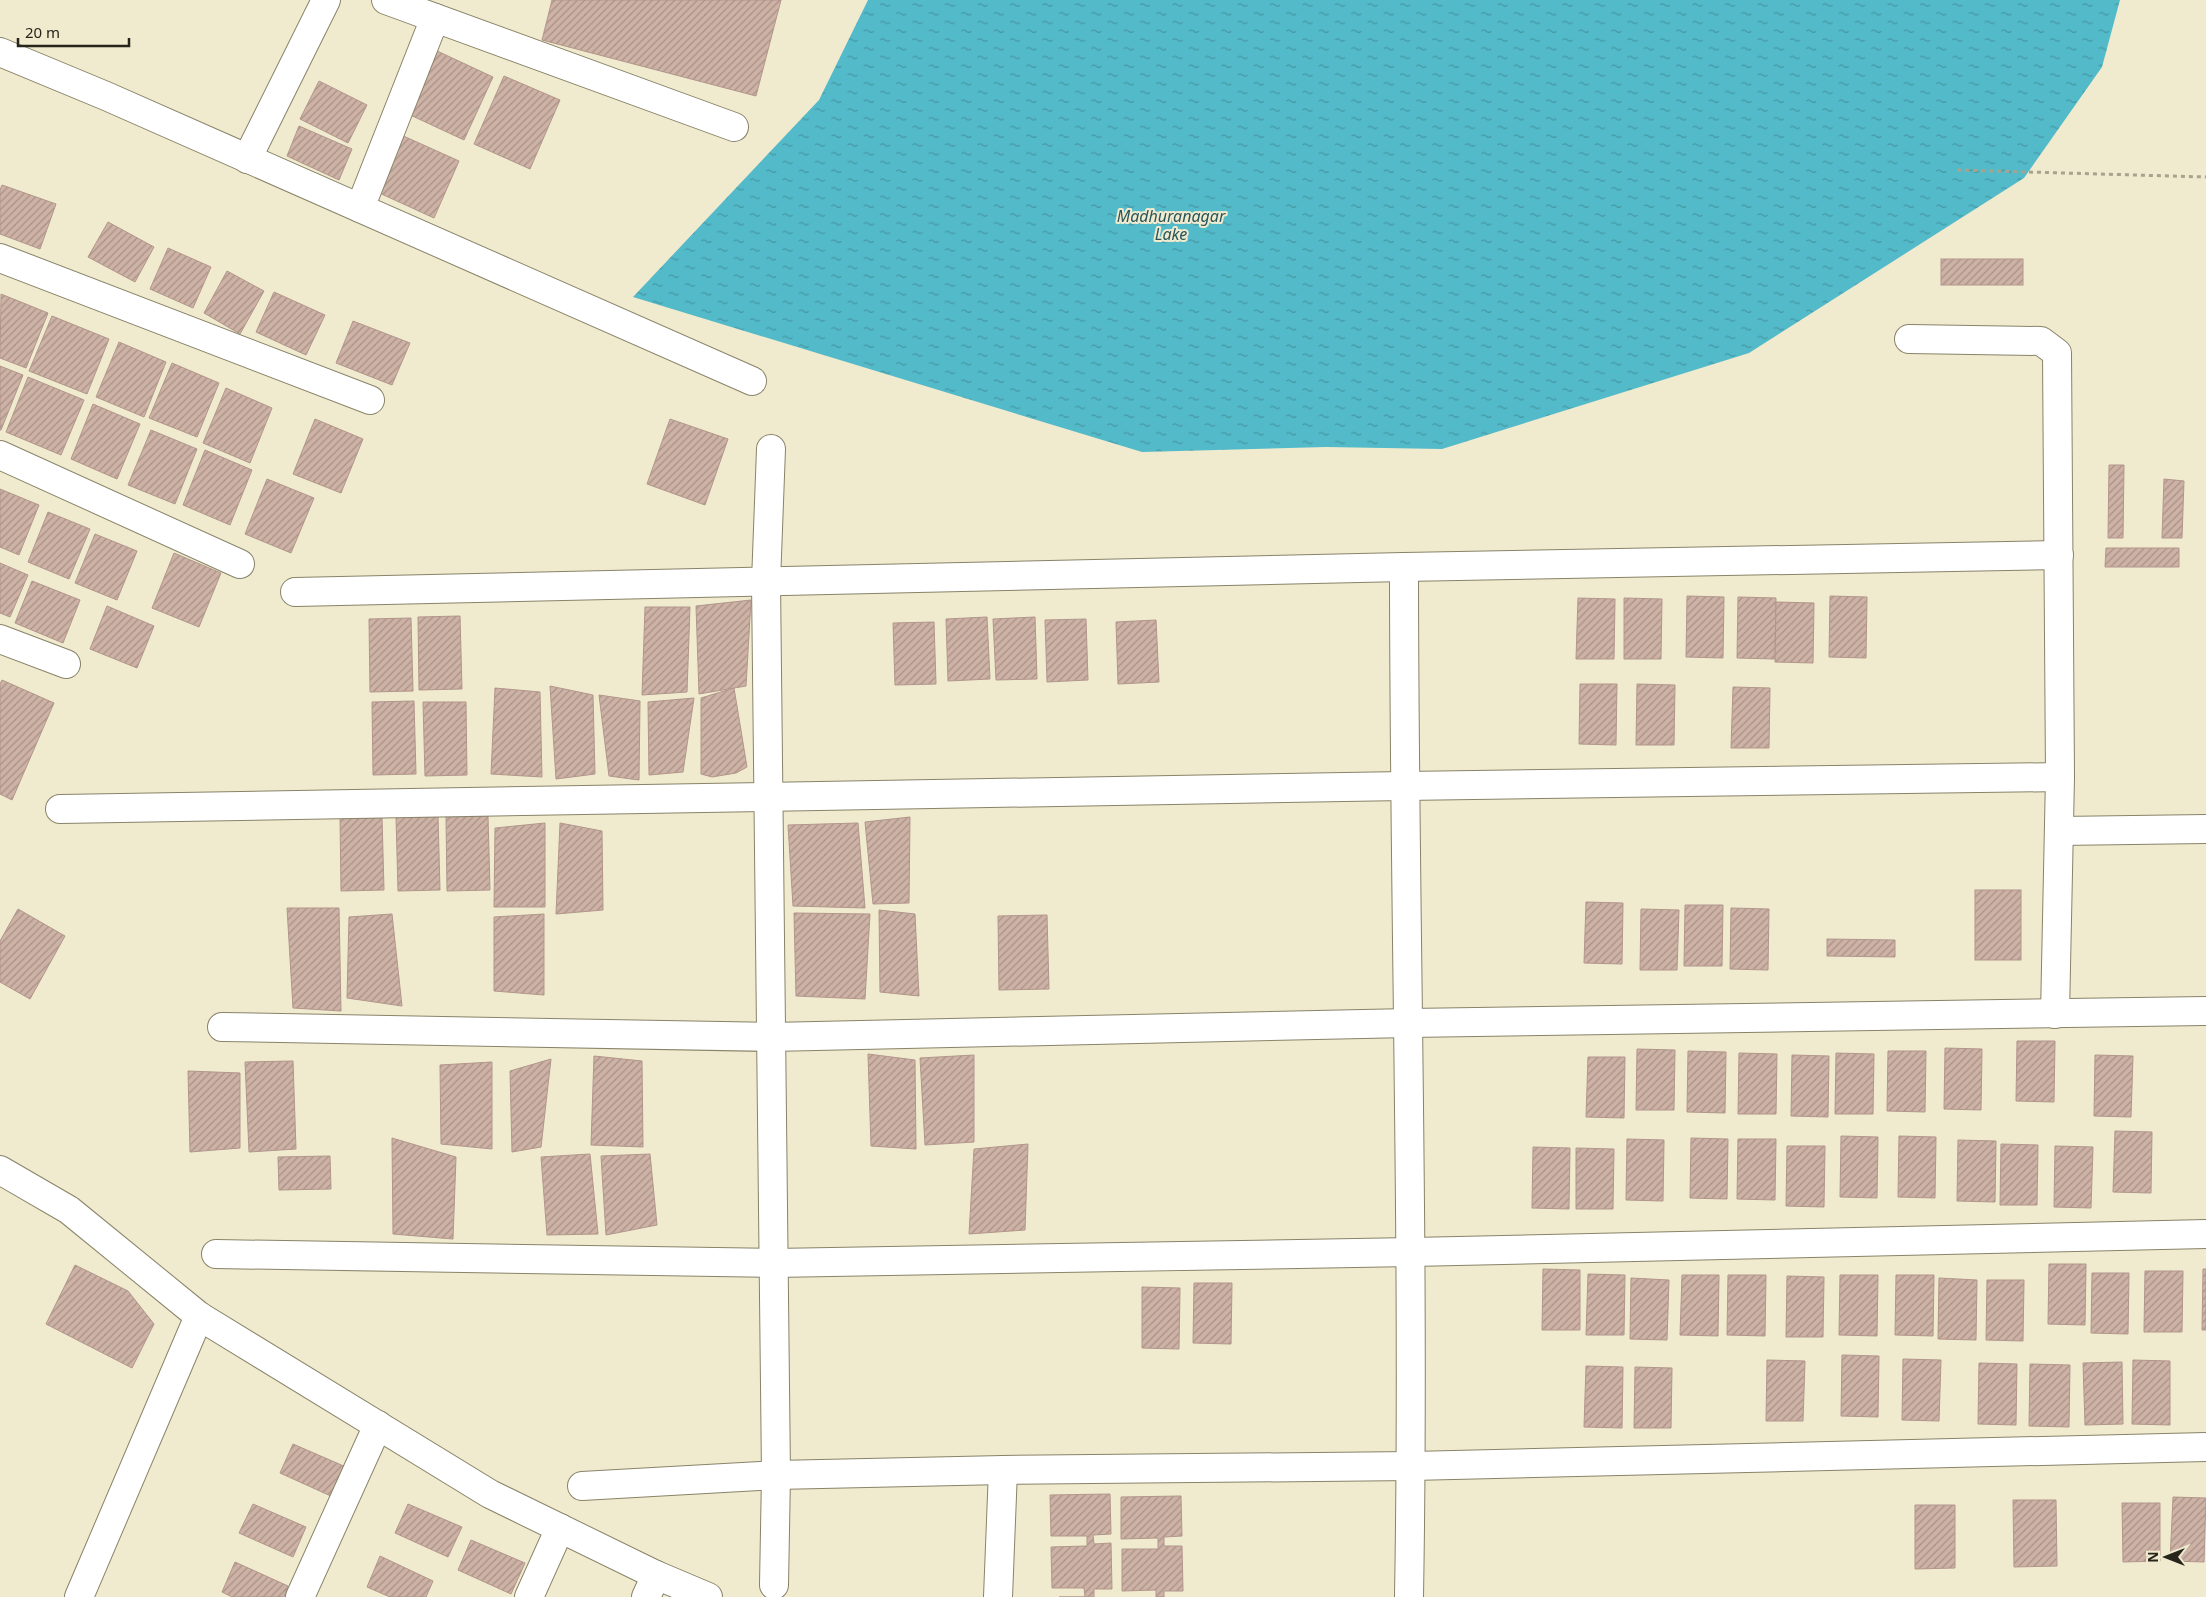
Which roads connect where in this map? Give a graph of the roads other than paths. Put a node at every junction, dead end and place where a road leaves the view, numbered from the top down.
1 (326, 0) edge
2 (386, 0) edge
3 (435, 18) junction
4 (0, 52) edge
5 (734, 127) dead end
6 (247, 159) junction
7 (360, 208) junction
8 (0, 258) edge
9 (1909, 340) dead end
10 (752, 381) dead end
11 (370, 400) dead end
12 (771, 449) dead end
13 (0, 454) edge
14 (2059, 555) junction
15 (240, 564) dead end
16 (1404, 567) junction
17 (766, 582) junction
18 (295, 592) dead end
19 (0, 639) edge
20 (66, 664) dead end
21 (2060, 777) junction
22 (1404, 786) junction
23 (769, 797) junction
24 (60, 809) dead end
25 (2206, 829) edge
26 (2059, 831) junction
27 (2206, 1011) edge
28 (2055, 1014) junction
29 (1408, 1023) junction
30 (222, 1027) dead end
31 (771, 1037) junction
32 (0, 1170) edge
33 (2206, 1234) edge
34 (1412, 1252) junction
35 (216, 1254) dead end
36 (774, 1263) junction
37 (199, 1316) junction
38 (378, 1425) junction
39 (2206, 1447) edge
40 (1412, 1466) junction
41 (1003, 1470) junction
42 (776, 1475) junction
43 (582, 1486) dead end
44 (560, 1528) junction
45 (774, 1585) dead end
46 (651, 1586) edge
47 (79, 1597) edge
48 (300, 1597) edge
49 (529, 1597) edge
50 (708, 1597) edge
51 (998, 1597) edge
52 (1409, 1597) edge

1 - 6 street
2 - 3 street
3 - 5 street
3 - 7 street
4 - 6 street
6 - 7 street
7 - 10 street
8 - 11 street
9 - 14 street
12 - 17 street
13 - 15 street
14 - 16 street
14 - 21 street
16 - 17 street
16 - 22 street
17 - 18 street
17 - 23 street
19 - 20 street
21 - 22 street
21 - 26 street
22 - 23 street
22 - 29 street
23 - 24 street
23 - 31 street
25 - 26 street
26 - 28 street
27 - 28 street
28 - 29 street
29 - 31 street
29 - 34 street
30 - 31 street
31 - 36 street
32 - 37 street
33 - 34 street
34 - 36 street
34 - 40 street
35 - 36 street
36 - 42 street
37 - 38 street
37 - 47 street
38 - 44 street
38 - 48 street
39 - 40 street
40 - 41 street
40 - 52 street
41 - 42 street
41 - 51 street
42 - 43 street
42 - 45 street
44 - 46 street
44 - 49 street
46 - 50 street

